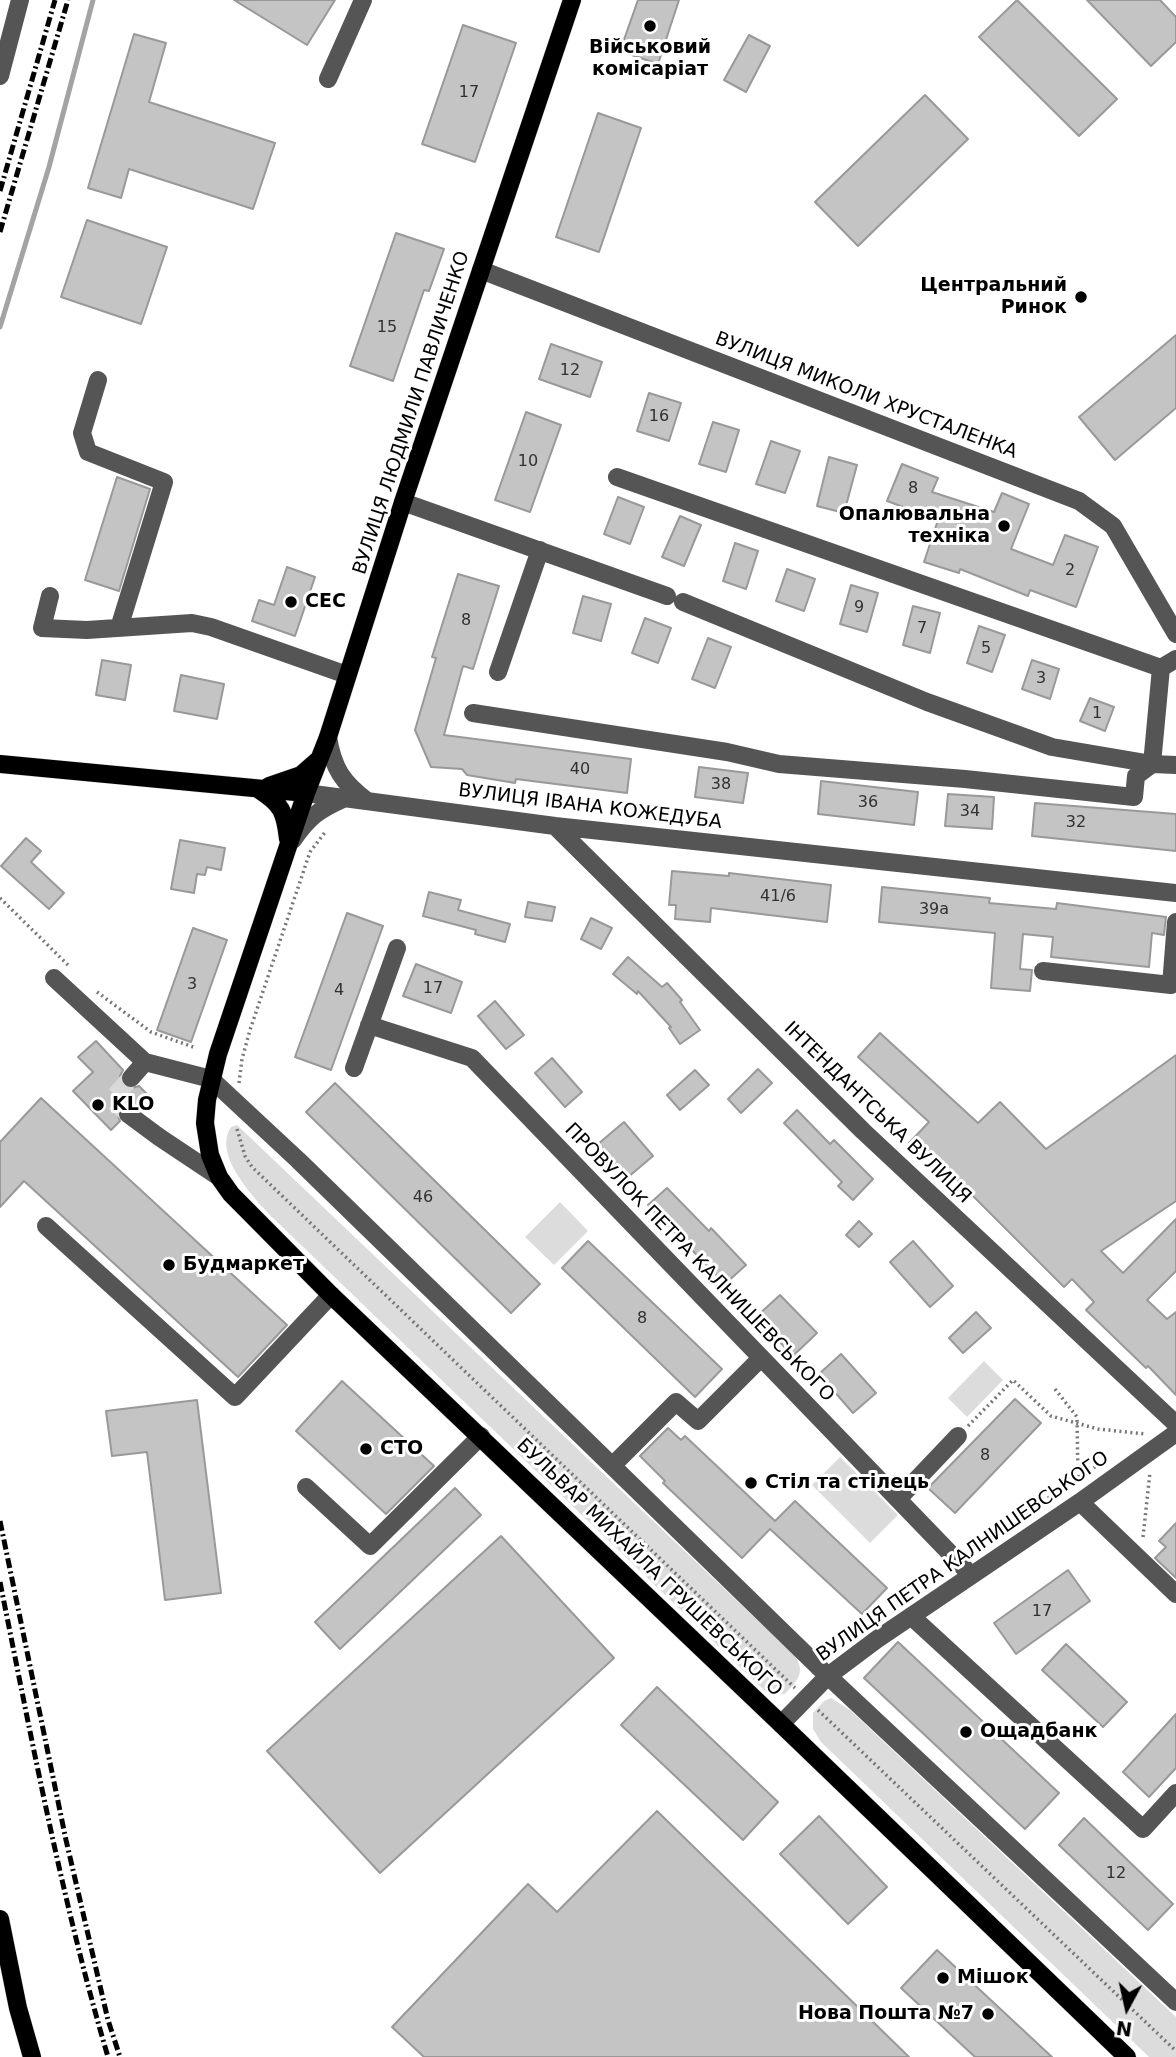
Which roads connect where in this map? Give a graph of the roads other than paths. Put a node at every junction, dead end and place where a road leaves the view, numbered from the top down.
1 (20, 0) edge
2 (363, 0) edge
3 (572, 0) edge
4 (0, 76) edge
5 (328, 79) dead end
6 (481, 270) junction
7 (98, 380) dead end
8 (617, 477) dead end
9 (403, 502) junction
10 (540, 550) junction
11 (50, 596) dead end
12 (119, 628) junction
13 (1176, 634) edge
14 (1169, 663) edge
15 (498, 672) dead end
16 (347, 675) junction
17 (473, 713) dead end
18 (328, 737) junction
19 (320, 759) junction
20 (0, 764) edge
21 (1152, 764) junction
22 (1176, 765) edge
23 (258, 789) junction
24 (306, 793) junction
25 (343, 798) junction
26 (367, 801) junction
27 (555, 826) junction
28 (289, 845) junction
29 (1176, 893) edge
30 (1176, 922) edge
31 (397, 948) dead end
32 (1043, 971) dead end
33 (54, 978) dead end
34 (369, 1025) junction
35 (145, 1062) junction
36 (354, 1068) dead end
37 (131, 1078) tunnel mouth
38 (211, 1079) junction
39 (128, 1114) tunnel mouth
40 (219, 1177) junction
41 (46, 1226) dead end
42 (331, 1295) junction
43 (761, 1358) junction
44 (1174, 1425) edge
45 (481, 1436) junction
46 (958, 1436) road end
47 (612, 1466) junction
48 (306, 1488) dead end
49 (899, 1499) junction
50 (1080, 1502) junction
51 (971, 1575) junction
52 (1176, 1594) edge
53 (911, 1616) junction
54 (828, 1676) junction
55 (781, 1724) junction
56 (1176, 1793) edge
57 (0, 1919) edge
58 (1176, 2002) edge
59 (32, 2057) edge
60 (1127, 2057) edge

1 - 4 street
2 - 5 street
3 - 6 main road, ВУЛИЦЯ ЛЮДМИЛИ ПАВЛИЧЕНКО
6 - 9 main road, ВУЛИЦЯ ЛЮДМИЛИ ПАВЛИЧЕНКО
6 - 13 street, ВУЛИЦЯ МИКОЛИ ХРУСТАЛЕНКА
7 - 12 street
8 - 14 street
9 - 10 street
9 - 16 main road, ВУЛИЦЯ ЛЮДМИЛИ ПАВЛИЧЕНКО
10 - 15 street
10 - 21 street
11 - 12 street
12 - 16 street
14 - 21 street
16 - 18 main road, ВУЛИЦЯ ЛЮДМИЛИ ПАВЛИЧЕНКО
17 - 21 street
18 - 19 main road, ВУЛИЦЯ ЛЮДМИЛИ ПАВЛИЧЕНКО
18 - 26 street
19 - 23 main road
19 - 24 main road, ВУЛИЦЯ ЛЮДМИЛИ ПАВЛИЧЕНКО
20 - 23 main road, ВУЛИЦЯ ІВАНА КОЖЕДУБА
21 - 22 street
23 - 24 main road, ВУЛИЦЯ ІВАНА КОЖЕДУБА
23 - 28 main road
24 - 25 street, ВУЛИЦЯ ІВАНА КОЖЕДУБА
24 - 28 main road, ВУЛИЦЯ ЛЮДМИЛИ ПАВЛИЧЕНКО
25 - 26 street, ВУЛИЦЯ ІВАНА КОЖЕДУБА
25 - 28 street
26 - 27 street, ВУЛИЦЯ ІВАНА КОЖЕДУБА
27 - 29 street, ВУЛИЦЯ ІВАНА КОЖЕДУБА
27 - 44 street, ІНТЕНДАНТСЬКА ВУЛИЦЯ
28 - 38 main road, ВУЛИЦЯ ЛЮДМИЛИ ПАВЛИЧЕНКО
30 - 32 street
31 - 34 street
33 - 35 street
34 - 36 street
34 - 43 street, ПРОВУЛОК ПЕТРА КАЛНИШЕВСЬКОГО
35 - 37 street
35 - 38 street
38 - 40 main road, БУЛЬВАР МИХАЙЛА ГРУШЕВСЬКОГО
38 - 47 street
39 - 40 street
40 - 42 main road, БУЛЬВАР МИХАЙЛА ГРУШЕВСЬКОГО
41 - 42 street
42 - 45 main road, БУЛЬВАР МИХАЙЛА ГРУШЕВСЬКОГО
43 - 47 street
43 - 49 street, ПРОВУЛОК ПЕТРА КАЛНИШЕВСЬКОГО
44 - 50 street, ВУЛИЦЯ ПЕТРА КАЛНИШЕВСЬКОГО
45 - 48 street
45 - 55 main road, БУЛЬВАР МИХАЙЛА ГРУШЕВСЬКОГО
46 - 49 street
47 - 54 street
49 - 51 street, ПРОВУЛОК ПЕТРА КАЛНИШЕВСЬКОГО
50 - 51 street, ВУЛИЦЯ ПЕТРА КАЛНИШЕВСЬКОГО
50 - 52 street
51 - 53 street, ВУЛИЦЯ ПЕТРА КАЛНИШЕВСЬКОГО
53 - 54 street, ВУЛИЦЯ ПЕТРА КАЛНИШЕВСЬКОГО
53 - 56 street
54 - 55 street, ВУЛИЦЯ ПЕТРА КАЛНИШЕВСЬКОГО
54 - 58 street
55 - 60 main road, БУЛЬВАР МИХАЙЛА ГРУШЕВСЬКОГО
57 - 59 main road

